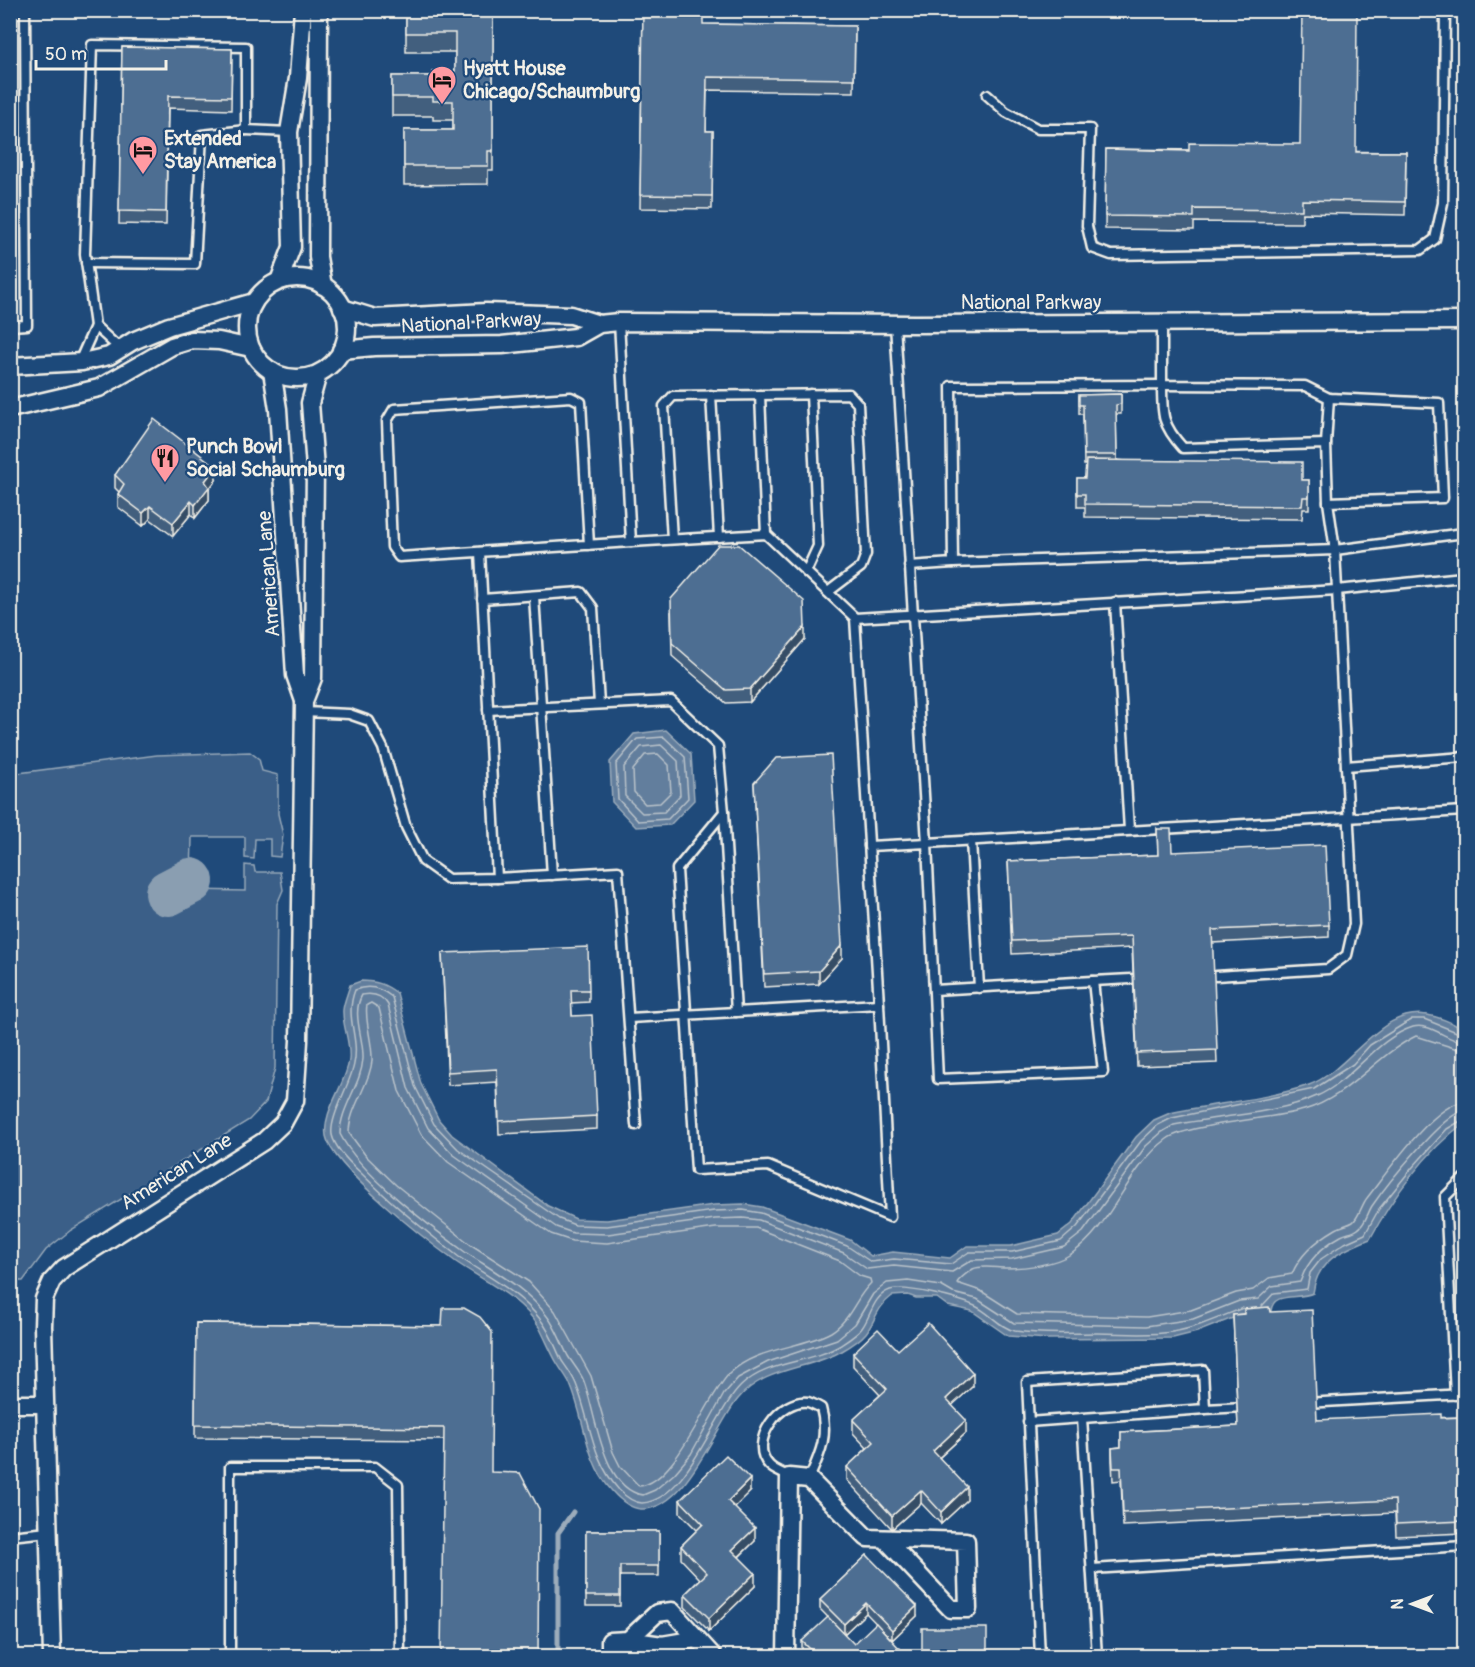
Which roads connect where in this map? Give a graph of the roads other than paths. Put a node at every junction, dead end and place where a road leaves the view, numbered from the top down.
1 (25, 10) edge
2 (303, 10) edge
3 (319, 10) edge
4 (1445, 10) edge
5 (987, 95) dead end
6 (246, 130) junction
7 (289, 132) junction
8 (86, 263) junction
9 (279, 281) junction
10 (323, 286) junction
11 (254, 302) junction
12 (342, 308) junction
13 (1464, 321) edge
14 (619, 322) junction
15 (1162, 323) junction
16 (599, 324) junction
17 (895, 324) junction
18 (10, 326) edge
19 (95, 326) junction
20 (251, 348) junction
21 (120, 349) junction
22 (341, 350) junction
23 (79, 362) junction
24 (10, 366) edge
25 (272, 371) junction
26 (318, 374) junction
27 (1162, 384) junction
28 (812, 394) junction
29 (711, 395) junction
30 (760, 395) junction
31 (1329, 398) junction
32 (10, 409) edge
33 (1326, 444) junction
34 (1328, 502) junction
35 (1464, 533) edge
36 (766, 534) junction
37 (719, 537) junction
38 (672, 539) junction
39 (631, 542) junction
40 (589, 544) junction
41 (1335, 550) junction
42 (480, 552) junction
43 (953, 563) junction
44 (909, 566) junction
45 (806, 572) junction
46 (1337, 590) junction
47 (828, 592) junction
48 (1464, 594) edge
49 (534, 596) junction
50 (482, 599) junction
51 (1115, 602) junction
52 (912, 613) junction
53 (855, 618) junction
54 (599, 704) junction
55 (304, 707) junction
56 (541, 707) junction
57 (488, 710) junction
58 (1464, 757) edge
59 (1346, 766) junction
60 (1464, 811) edge
61 (724, 812) junction
62 (1348, 816) junction
63 (1129, 830) junction
64 (971, 840) junction
65 (927, 843) junction
66 (869, 846) junction
67 (552, 875) junction
68 (497, 878) junction
69 (1216, 976) edge
70 (1131, 979) edge
71 (1093, 981) junction
72 (979, 988) junction
73 (934, 990) junction
74 (879, 1004) junction
75 (736, 1012) junction
76 (686, 1015) junction
77 (629, 1018) junction
78 (636, 1125) dead end
79 (1464, 1178) edge
80 (1453, 1350) junction
81 (1464, 1350) edge
82 (1460, 1395) edge
83 (10, 1404) edge
84 (44, 1404) junction
85 (1296, 1404) edge
86 (1251, 1406) edge
87 (1205, 1409) junction
88 (1082, 1418) junction
89 (1028, 1422) junction
90 (789, 1477) junction
91 (808, 1479) junction
92 (48, 1532) junction
93 (10, 1536) edge
94 (885, 1539) junction
95 (1464, 1546) edge
96 (1092, 1569) junction
97 (697, 1639) junction
98 (628, 1640) junction
99 (52, 1656) edge
100 (230, 1656) edge
101 (400, 1656) edge
102 (610, 1656) edge
103 (713, 1656) edge
104 (786, 1656) edge
105 (1040, 1656) edge
106 (1097, 1656) edge

1 - 18 lane
2 - 7 street
3 - 10 street
4 - 5 lane
6 - 7 lane
6 - 8 lane
6 - 8 lane
7 - 9 street
8 - 19 lane
9 - 10 street
9 - 11 street
10 - 12 street
11 - 20 street
11 - 21 street
12 - 16 street, National Parkway
12 - 22 street
13 - 15 street, National Parkway
14 - 16 street, National Parkway
14 - 17 street, National Parkway
14 - 39 lane
15 - 17 street, National Parkway
15 - 27 lane
16 - 22 street, National Parkway
17 - 44 lane
19 - 21 lane
19 - 23 lane
20 - 25 street
20 - 32 street
21 - 23 street
22 - 26 street
23 - 24 street
25 - 26 street
25 - 55 street, American Lane
26 - 55 street, American Lane
27 - 31 lane
27 - 33 lane
27 - 43 lane
28 - 30 lane
28 - 45 lane
28 - 47 lane
29 - 30 lane
29 - 37 lane
29 - 38 lane
30 - 36 lane
31 - 33 lane
31 - 34 lane
33 - 34 lane
34 - 41 lane
35 - 41 lane
36 - 37 lane
36 - 45 lane
37 - 38 lane
38 - 39 lane
39 - 40 lane
40 - 42 lane
40 - 42 lane
41 - 43 lane
41 - 46 lane
42 - 50 lane
43 - 44 lane
44 - 52 lane
45 - 47 lane
46 - 48 lane
46 - 51 lane
46 - 59 lane
47 - 53 lane
49 - 50 lane
49 - 54 lane
49 - 56 lane
50 - 57 lane
51 - 52 lane
51 - 63 lane
52 - 53 lane
52 - 65 lane
53 - 66 lane
54 - 56 lane
54 - 61 lane
55 - 68 lane
55 - 84 street, American Lane
56 - 57 lane
56 - 67 lane
57 - 68 lane
58 - 59 lane
59 - 62 lane
60 - 62 lane
61 - 75 lane
61 - 76 lane
62 - 63 lane
62 - 69 lane
63 - 64 lane
64 - 65 lane
64 - 72 lane
65 - 66 lane
65 - 73 lane
66 - 74 lane
67 - 68 lane
67 - 77 lane
70 - 71 lane
71 - 72 lane
71 - 73 lane
72 - 73 lane
74 - 75 lane
74 - 76 lane
75 - 76 lane
76 - 77 lane
77 - 78 lane
79 - 80 lane
80 - 81 lane
80 - 82 lane
82 - 85 lane
83 - 84 street
84 - 92 street, American Lane
86 - 87 lane
87 - 88 lane
87 - 89 lane
88 - 89 lane
88 - 96 lane
89 - 105 lane
90 - 91 street
90 - 91 lane
90 - 104 street
91 - 94 street
92 - 93 lane
92 - 99 street, American Lane
94 - 94 street
95 - 96 lane
96 - 106 lane
97 - 98 street
97 - 98 street
97 - 103 street
98 - 102 street
100 - 101 lane

